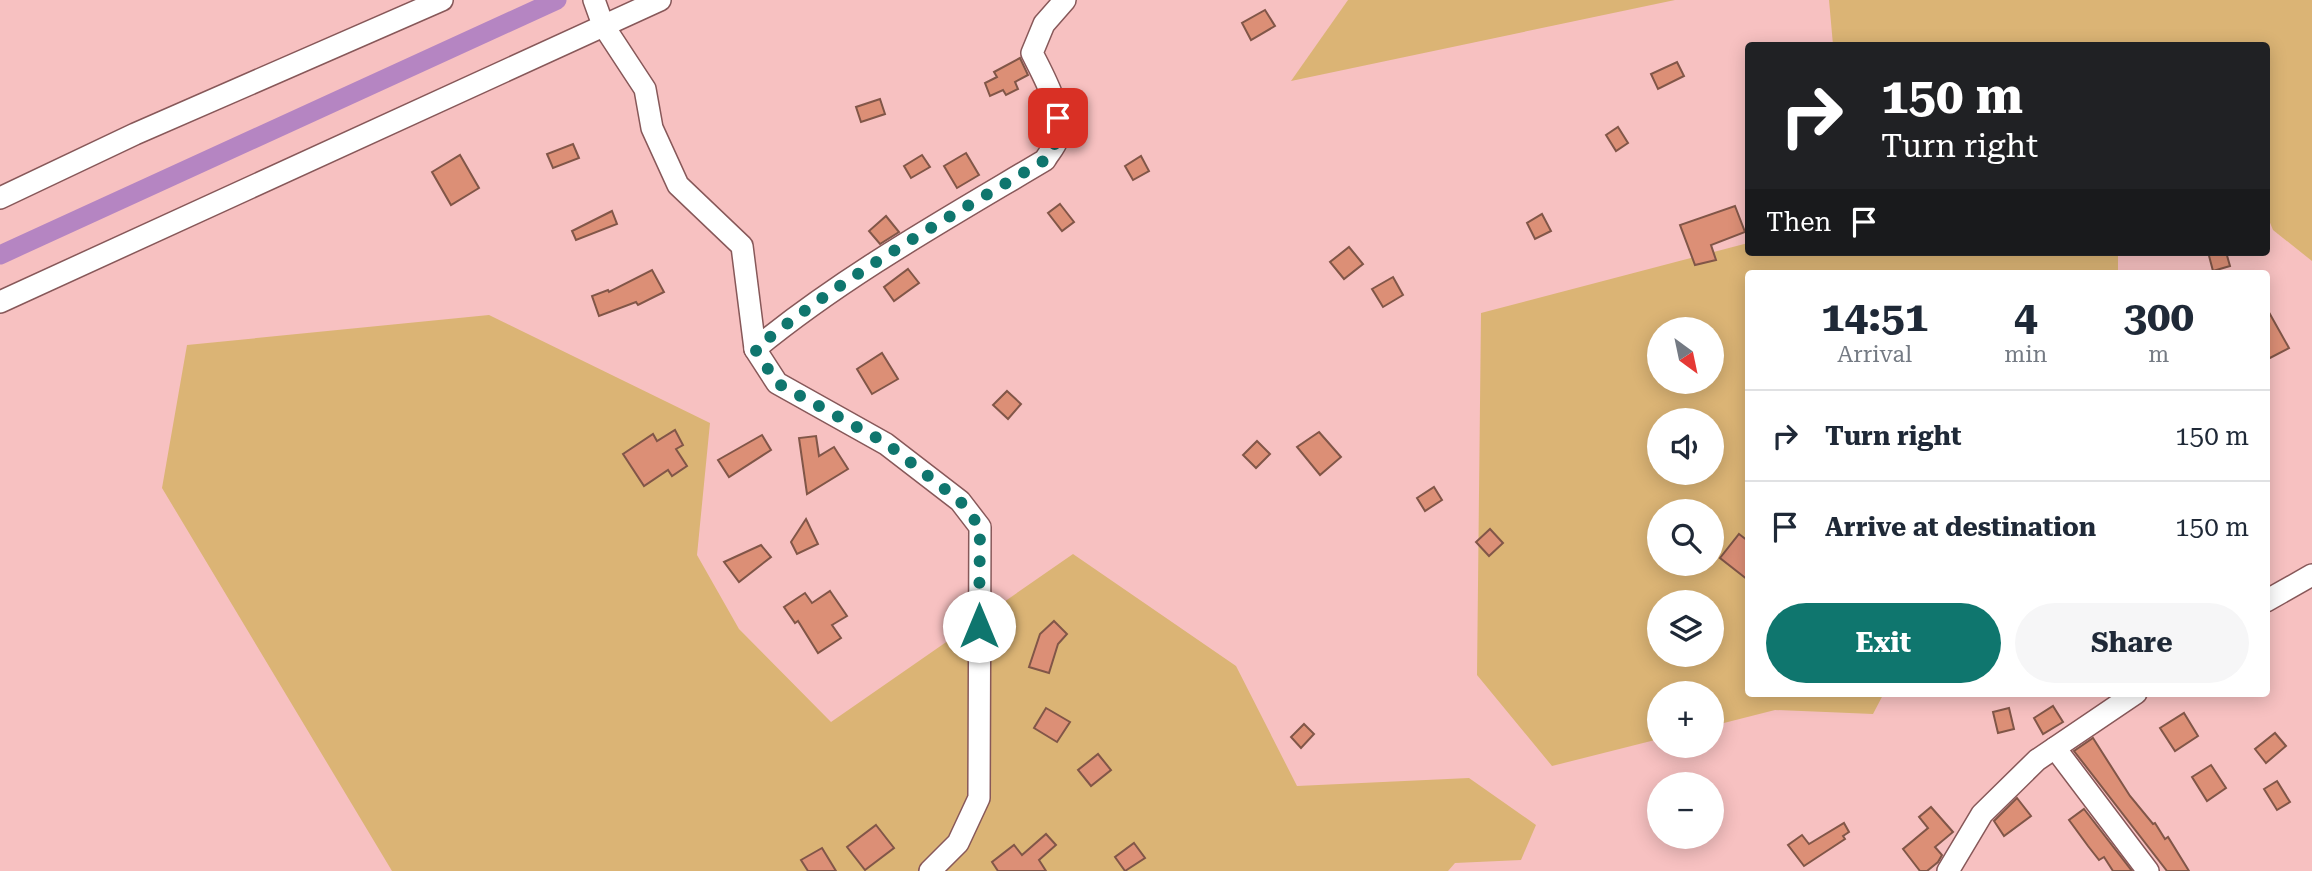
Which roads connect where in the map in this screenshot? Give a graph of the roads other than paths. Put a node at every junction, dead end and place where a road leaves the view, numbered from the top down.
1 (442, 0) edge
2 (660, 0) edge
3 (1065, 0) edge
4 (599, 13) edge
5 (0, 198) edge
6 (0, 302) edge
7 (755, 349) junction
8 (2312, 575) edge
9 (2270, 599) edge
10 (2130, 697) edge
11 (2055, 748) junction
12 (930, 871) edge
13 (1948, 871) edge
14 (2148, 871) edge

1 - 5 street
2 - 4 street
3 - 7 street
4 - 6 street
4 - 7 street
7 - 12 street
8 - 9 street
10 - 11 street
11 - 13 street
11 - 14 street

